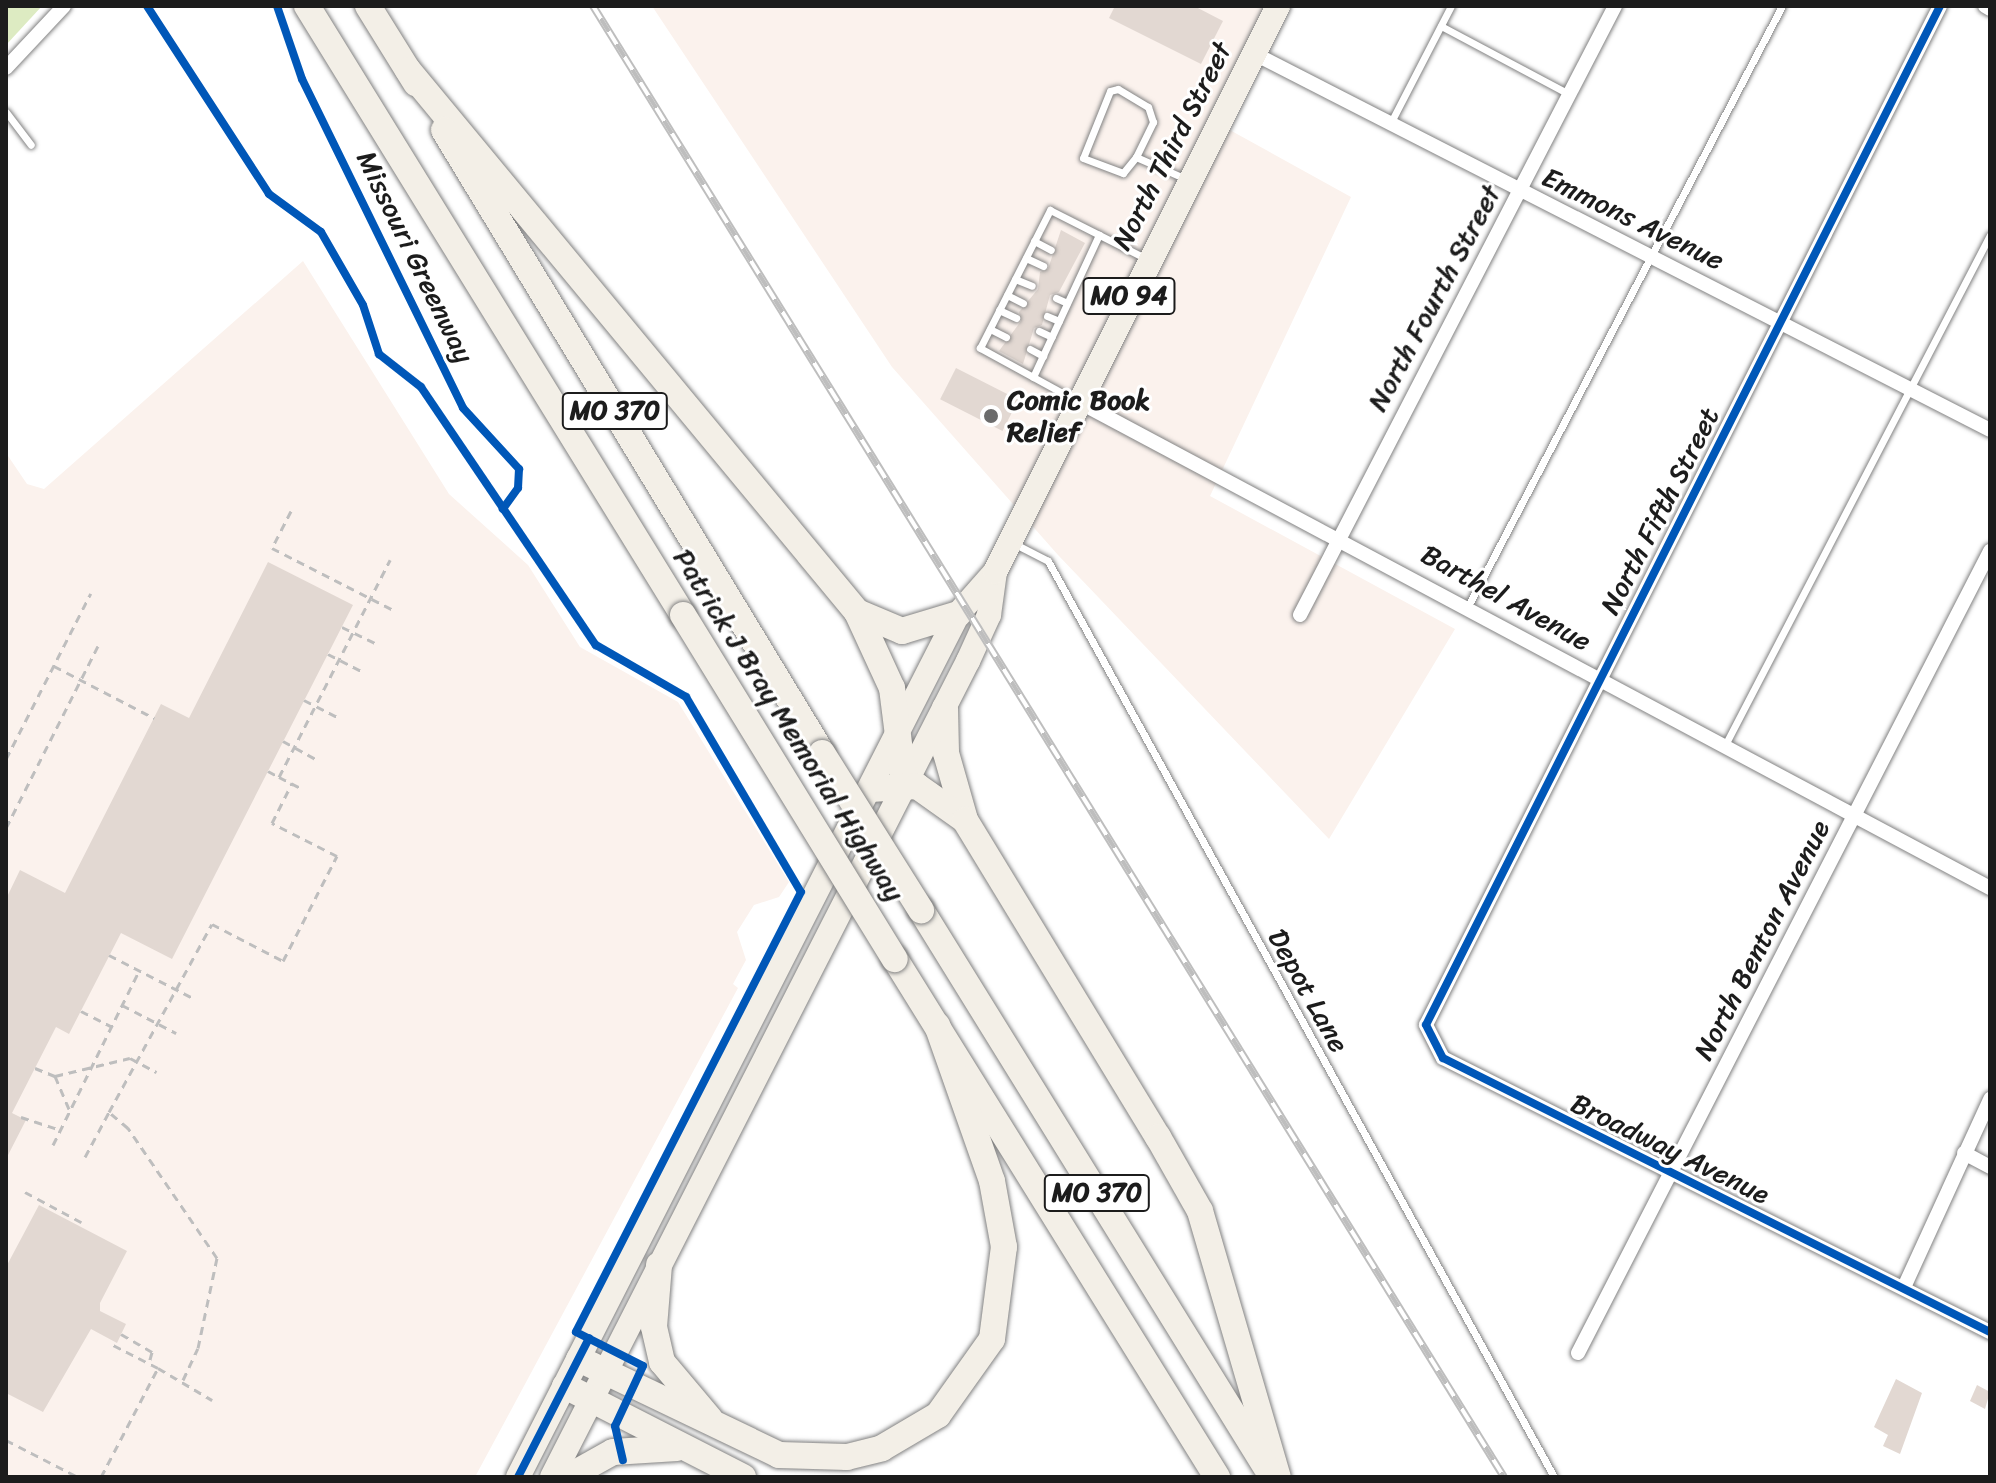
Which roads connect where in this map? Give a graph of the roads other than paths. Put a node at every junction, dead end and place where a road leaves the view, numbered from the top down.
1 (64, 6) edge
2 (307, 6) edge
3 (368, 6) edge
4 (1278, 6) edge
5 (1451, 6) edge
6 (1615, 6) edge
7 (1782, 6) edge
8 (1940, 6) edge
9 (1441, 26) junction
10 (1253, 53) junction
11 (6, 68) edge
12 (408, 70) junction
13 (1569, 94) junction
14 (6, 112) edge
15 (1390, 124) junction
16 (31, 145) dead end
17 (1136, 157) junction
18 (1188, 180) junction
19 (1519, 192) junction
20 (1099, 235) junction
21 (1990, 235) edge
22 (1034, 241) junction
23 (1051, 250) dead end
24 (1026, 258) junction
25 (1654, 258) junction
26 (1147, 259) junction
27 (1075, 262) dead end
28 (1043, 266) dead end
29 (1085, 267) junction
30 (1067, 278) dead end
31 (1015, 279) junction
32 (1077, 283) junction
33 (1032, 286) dead end
34 (1007, 295) junction
35 (1056, 298) dead end
36 (1023, 303) dead end
37 (1067, 303) junction
38 (999, 310) junction
39 (1047, 316) dead end
40 (1016, 318) dead end
41 (1059, 321) junction
42 (1781, 322) junction
43 (990, 329) junction
44 (1039, 331) dead end
45 (1006, 337) dead end
46 (1052, 337) junction
47 (1030, 349) dead end
48 (1043, 356) junction
49 (1033, 377) junction
50 (1909, 388) junction
51 (1079, 402) junction
52 (1990, 430) edge
53 (1340, 535) junction
54 (1011, 542) junction
55 (1990, 551) edge
56 (995, 572) junction
57 (1468, 606) junction
58 (857, 612) junction
59 (958, 614) junction
60 (1300, 615) dead end
61 (1599, 679) junction
62 (945, 708) junction
63 (899, 733) junction
64 (1724, 747) junction
65 (904, 783) junction
66 (871, 789) junction
67 (1857, 812) junction
68 (965, 820) junction
69 (1990, 888) edge
70 (937, 1025) junction
71 (1427, 1036) joint
72 (1990, 1099) edge
73 (1964, 1153) junction
74 (1990, 1167) edge
75 (1670, 1177) junction
76 (659, 1265) junction
77 (1905, 1285) junction
78 (1990, 1332) edge
79 (1578, 1353) dead end
80 (579, 1359) junction
81 (605, 1372) junction
82 (565, 1386) junction
83 (591, 1400) junction
84 (724, 1433) junction
85 (685, 1449) junction
86 (518, 1477) edge
87 (552, 1477) edge
88 (568, 1477) edge
89 (743, 1477) edge
90 (1217, 1477) edge
91 (1272, 1477) edge
92 (1278, 1477) edge
93 (1554, 1477) edge

1 - 11 street
2 - 70 highway, Patrick J Bray Memorial Highway / MO 370, bridge
3 - 12 highway, Patrick J Bray Memorial Highway / MO 370
4 - 10 main road, North Third Street / MO 94
5 - 9 lane
6 - 13 street, North Fourth Street
7 - 25 lane
8 - 42 street, North Fifth Street
9 - 13 lane
9 - 15 lane
10 - 15 street, Emmons Avenue
10 - 18 main road, North Third Street / MO 94
12 - 58 highway
12 - 91 highway, Patrick J Bray Memorial Highway / MO 370, bridge
13 - 19 street, North Fourth Street
14 - 16 lane
15 - 19 street, Emmons Avenue
17 - 17 lane
17 - 18 lane
18 - 26 main road, North Third Street / MO 94
19 - 25 street, Emmons Avenue
19 - 53 street, North Fourth Street
20 - 22 lane
20 - 26 lane
20 - 29 lane
21 - 50 lane
22 - 23 lane
22 - 24 lane
24 - 28 lane
24 - 31 lane
25 - 42 street, Emmons Avenue
25 - 57 lane
26 - 51 main road, North Third Street / MO 94
27 - 29 lane
29 - 32 lane
30 - 32 lane
31 - 33 lane
31 - 34 lane
32 - 37 lane
34 - 36 lane
34 - 38 lane
35 - 37 lane
37 - 41 lane
38 - 40 lane
38 - 43 lane
39 - 41 lane
41 - 46 lane
42 - 50 street, Emmons Avenue
42 - 61 street, North Fifth Street
43 - 45 lane
43 - 49 lane
44 - 46 lane
46 - 48 lane
47 - 48 lane
48 - 49 lane
49 - 51 lane
50 - 52 street, Emmons Avenue
50 - 64 lane
51 - 53 street, Barthel Avenue
51 - 54 main road, North Third Street / MO 94
53 - 57 street, Barthel Avenue
53 - 60 street, North Fourth Street
54 - 56 main road, North Third Street / MO 94
54 - 93 lane, Depot Lane
55 - 67 street, North Benton Avenue
56 - 59 main road, North Third Street / MO 94
56 - 62 main road, North Third Street / MO 94
57 - 61 street, Barthel Avenue
58 - 59 highway
58 - 63 highway
59 - 63 main road, North Third Street / MO 94
61 - 64 street, Barthel Avenue
61 - 71 street, North Fifth Street
62 - 65 main road, North Third Street / MO 94
62 - 68 highway
63 - 65 highway
63 - 66 main road, North Third Street / MO 94
64 - 67 street, Barthel Avenue
65 - 66 highway
65 - 68 highway
65 - 76 main road, North Third Street / MO 94
66 - 80 main road, North Third Street / MO 94
67 - 69 street, Barthel Avenue
67 - 75 street, North Benton Avenue
68 - 92 highway
70 - 84 highway
70 - 90 highway, Patrick J Bray Memorial Highway / MO 370
71 - 75 street, Broadway Avenue
72 - 73 street
73 - 74 street
73 - 77 street
75 - 77 street, Broadway Avenue
75 - 79 street, North Benton Avenue
76 - 81 main road, North Third Street / MO 94
76 - 84 highway
77 - 78 street, Broadway Avenue
80 - 81 highway
80 - 82 main road, North Third Street / MO 94
81 - 83 main road, North Third Street / MO 94
81 - 84 highway
82 - 83 highway
82 - 86 main road, North Third Street / MO 94
83 - 85 highway
83 - 87 main road, North Third Street / MO 94
85 - 88 highway
85 - 89 highway

